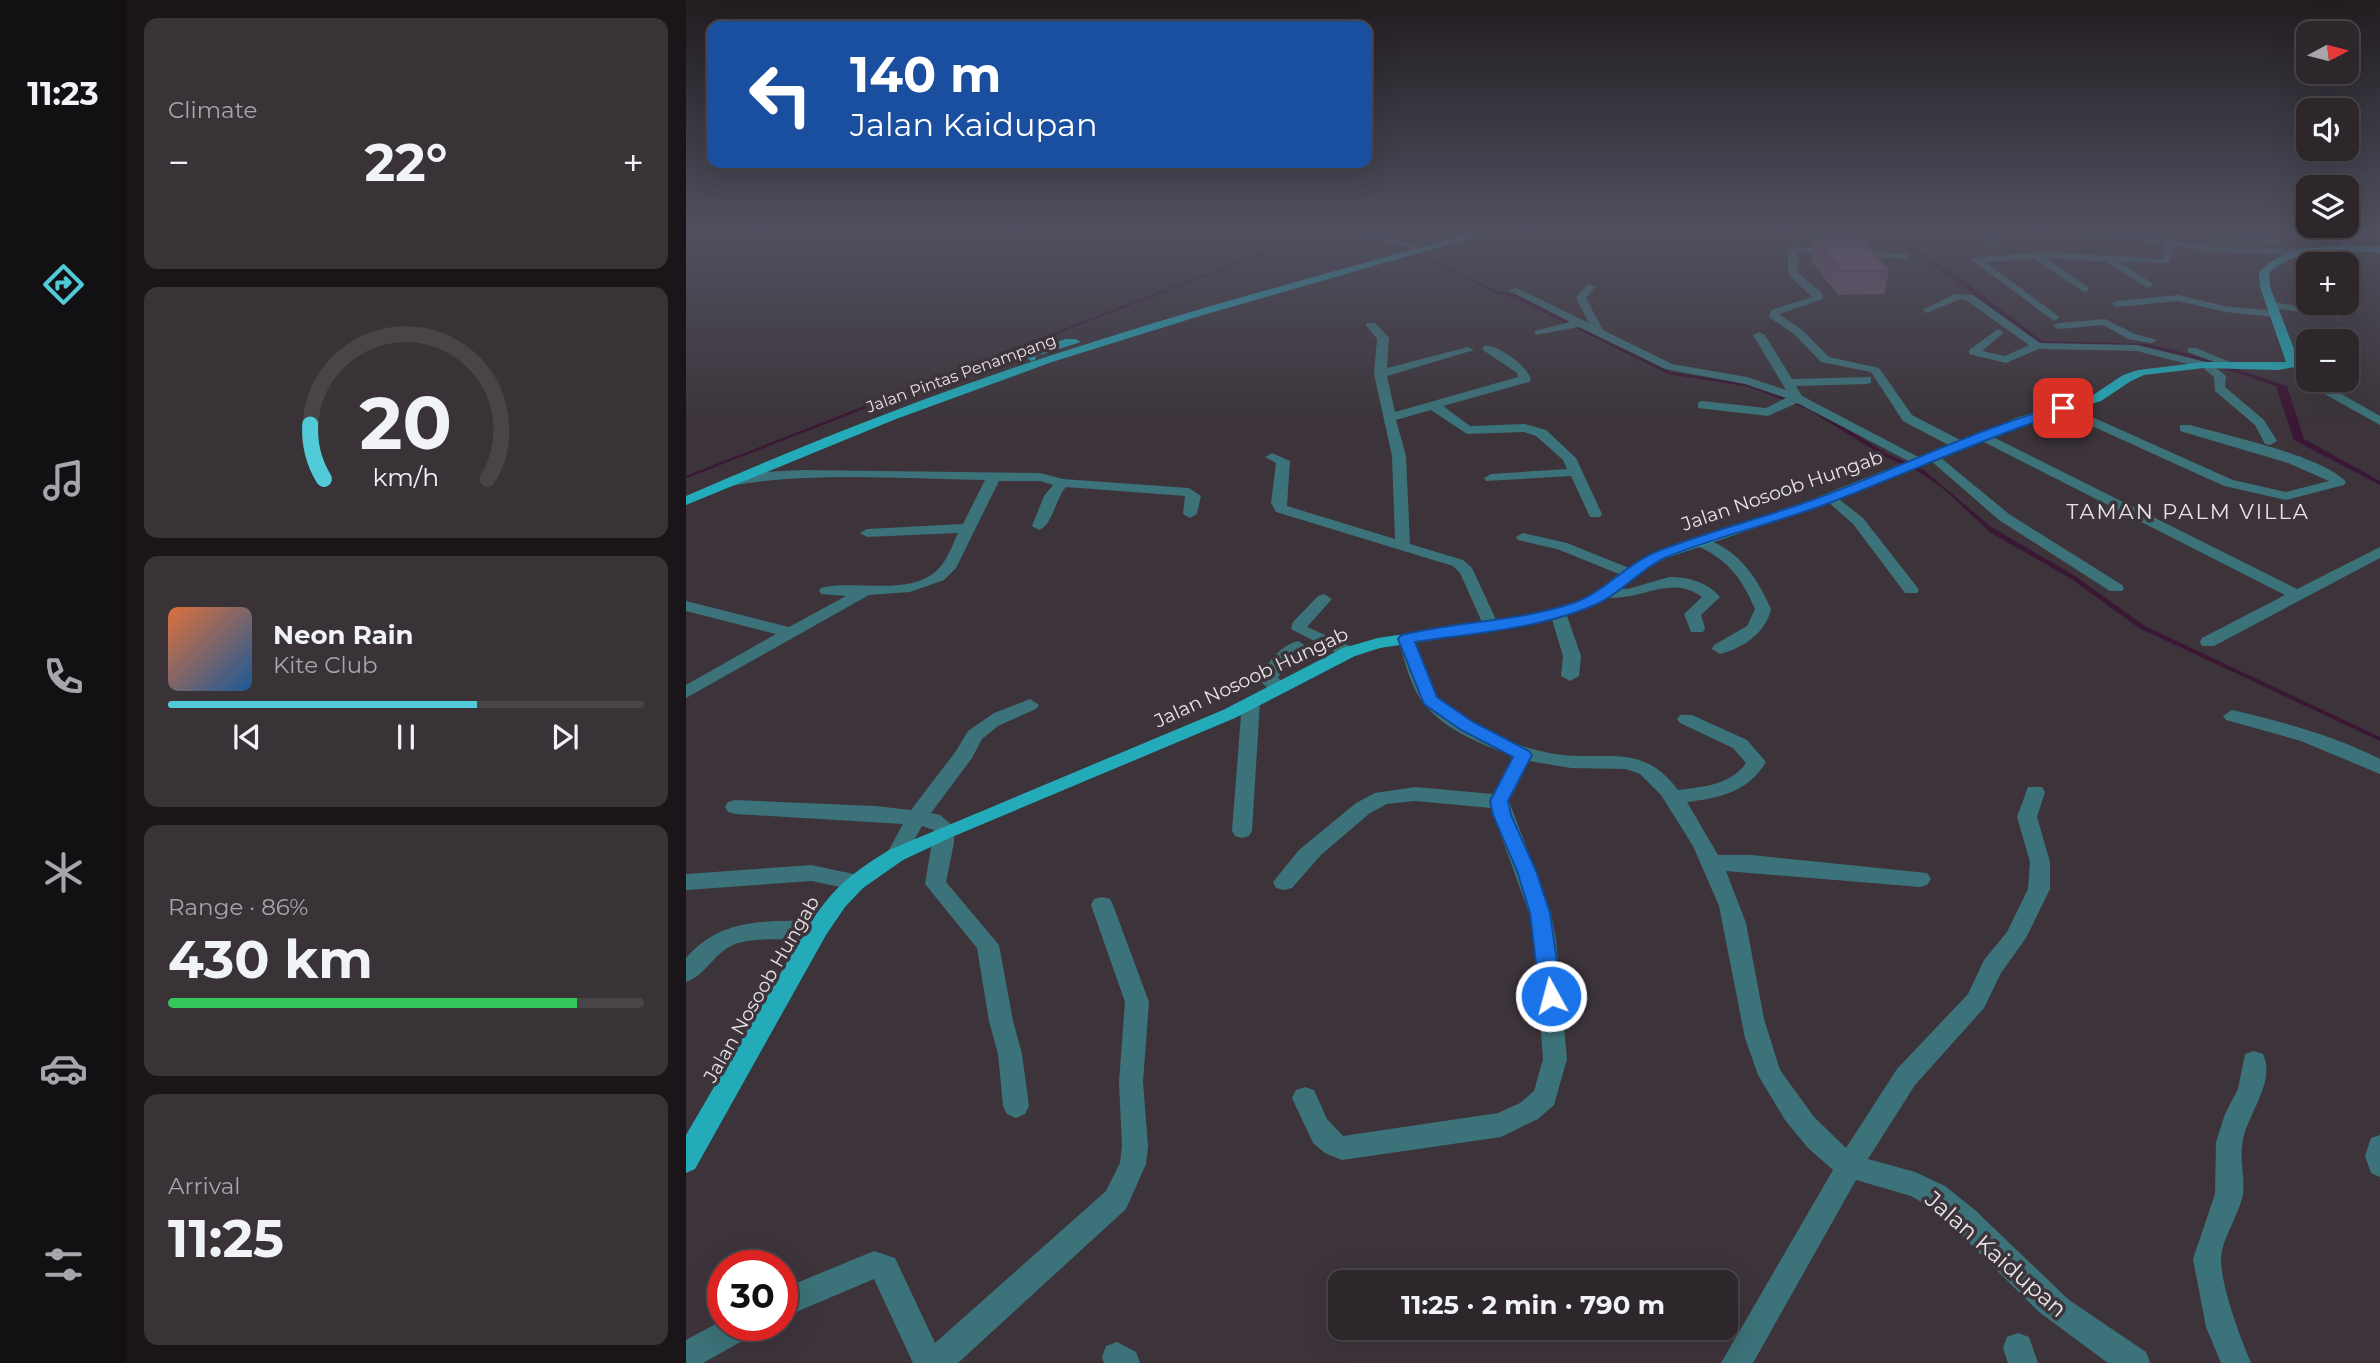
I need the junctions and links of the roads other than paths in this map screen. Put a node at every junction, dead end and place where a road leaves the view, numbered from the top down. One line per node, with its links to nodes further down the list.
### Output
1 (1258, 293): 22 (main road, Jalan Pintas Penampang)
2 (1270, 293): 21 (main road, Jalan Pintas Penampang)
3 (1518, 293): 12 (street)
4 (1585, 293): 15 (street)
5 (1815, 293): 41 (street)
6 (2018, 293): 24 (street)
7 (2268, 293): 10 (main road)
8 (2117, 304): 10 (street)
9 (1927, 310): 18 (street)
10 (2273, 310): 11 (street); 25 (main road)
11 (2296, 312)
12 (1580, 323): 14 (street); 15 (street)
13 (1371, 326): 27 (street)
14 (1539, 332)
15 (1598, 332): 31 (street)
16 (1998, 332): 18 (street)
17 (1759, 335): 29 (street)
18 (2037, 346): 23 (street)
19 (1488, 348): 33 (street)
20 (1468, 350): 27 (street)
21 (1070, 353): 22 (main road); 38 (main road, Jalan Pintas Penampang)
22 (1031, 358): 42 (main road, Jalan Pintas Penampang)
23 (2206, 365): 24 (main road, Jalan Nosoob Hungab); 34 (main road, Jalan Nosoob Hungab); 40 (street)
24 (2228, 365): 25 (main road, Jalan Nosoob Hungab)
25 (2291, 365): 26 (street)
26 (2296, 369)
27 (1380, 374): 35 (street)
28 (1867, 380): 29 (street)
29 (1788, 383): 31 (street)
30 (2329, 392): 36 (street)
31 (1793, 400): 32 (street); 45 (street)
32 (1702, 405)
33 (1434, 406): 35 (street); 46 (street)
34 (2063, 408): 37 (street); 39 (main road, Jalan Nosoob Hungab)
35 (1389, 418): 62 (street)
36 (2380, 421)
37 (2185, 428)
38 (850, 433): 42 (main road); 43 (main road, Jalan Pintas Penampang)
39 (1983, 436): 41 (main road, Jalan Nosoob Hungab); 70 (street)
40 (2270, 441)
41 (1961, 446): 45 (main road, Jalan Nosoob Hungab)
42 (773, 453): 52 (main road, Jalan Pintas Penampang)
43 (793, 456): 47 (street); 50 (main road, Jalan Pintas Penampang)
44 (1272, 457): 62 (street)
45 (1920, 463): 53 (main road, Jalan Nosoob Hungab); 65 (street)
46 (1576, 472): 49 (street); 56 (street)
47 (803, 474): 48 (street); 50 (street)
48 (994, 476): 51 (street); 58 (street)
49 (1491, 478)
50 (730, 482): 54 (main road, Jalan Pintas Penampang)
51 (1062, 482): 55 (street); 57 (street)
52 (686, 490)
53 (1831, 497): 61 (main road, Jalan Nosoob Hungab); 67 (street)
54 (686, 502)
55 (1190, 514)
56 (1595, 514)
57 (1039, 526)
58 (966, 528): 59 (street); 66 (street)
59 (867, 533)
60 (1523, 537): 64 (street)
61 (1698, 541): 64 (main road, Jalan Nosoob Hungab); 82 (street)
62 (1403, 545): 76 (street)
63 (2380, 552): 70 (street)
64 (1629, 573): 69 (main road, Jalan Nosoob Hungab)
65 (2116, 588)
66 (867, 590): 68 (street); 78 (street)
67 (1911, 590)
68 (828, 591)
69 (1604, 593): 74 (main road, Jalan Nosoob Hungab); 77 (street)
70 (2297, 595): 80 (street)
71 (1324, 599): 83 (street)
72 (686, 606): 73 (street)
73 (706, 610): 75 (street); 78 (street)
74 (1558, 613): 76 (main road, Jalan Nosoob Hungab); 84 (street)
75 (686, 620)
76 (1491, 626): 79 (main road, Jalan Nosoob Hungab)
77 (1697, 628)
78 (791, 633): 86 (street)
79 (1406, 639): 83 (main road, Jalan Nosoob Hungab); 91 (street, Jalan Kaidupan)
80 (2208, 642)
81 (1298, 646): 85 (street)
82 (1720, 649)
83 (1349, 652): 85 (main road, Jalan Nosoob Hungab)
84 (1570, 676)
85 (1282, 687): 87 (main road, Jalan Nosoob Hungab)
86 (686, 692)
87 (1251, 702): 98 (street); 99 (main road, Jalan Nosoob Hungab)
88 (1030, 705): 97 (street)
89 (2232, 716): 92 (street)
90 (1686, 719): 94 (street)
91 (1523, 755): 94 (street, Jalan Kaidupan); 95 (street)
92 (2380, 767)
93 (2035, 792): 115 (street)
94 (1673, 797): 101 (street, Jalan Kaidupan)
95 (1499, 801): 105 (street); 110 (street)
96 (735, 807): 97 (street)
97 (916, 818): 99 (street); 100 (street)
98 (1242, 831)
99 (945, 832): 100 (main road, Jalan Nosoob Hungab); 111 (street)
100 (896, 855): 104 (main road, Jalan Nosoob Hungab)
101 (1710, 863): 102 (street); 115 (street, Jalan Kaidupan)
102 (1920, 879)
103 (686, 882): 104 (street)
104 (855, 882): 107 (main road, Jalan Nosoob Hungab)
105 (1284, 882)
106 (1102, 905): 116 (street)
107 (818, 929): 108 (street); 113 (main road, Jalan Nosoob Hungab)
108 (686, 973)
109 (2255, 1062): 121 (street)
110 (1305, 1098)
111 (1016, 1106)
112 (2380, 1147): 114 (street)
113 (686, 1160)
114 (2380, 1164)
115 (1849, 1165): 119 (street); 120 (street, Jalan Kaidupan)
116 (798, 1297)
117 (714, 1341): 118 (street)
118 (686, 1356)
119 (1736, 1363)
120 (2135, 1363)
121 (2236, 1363)

